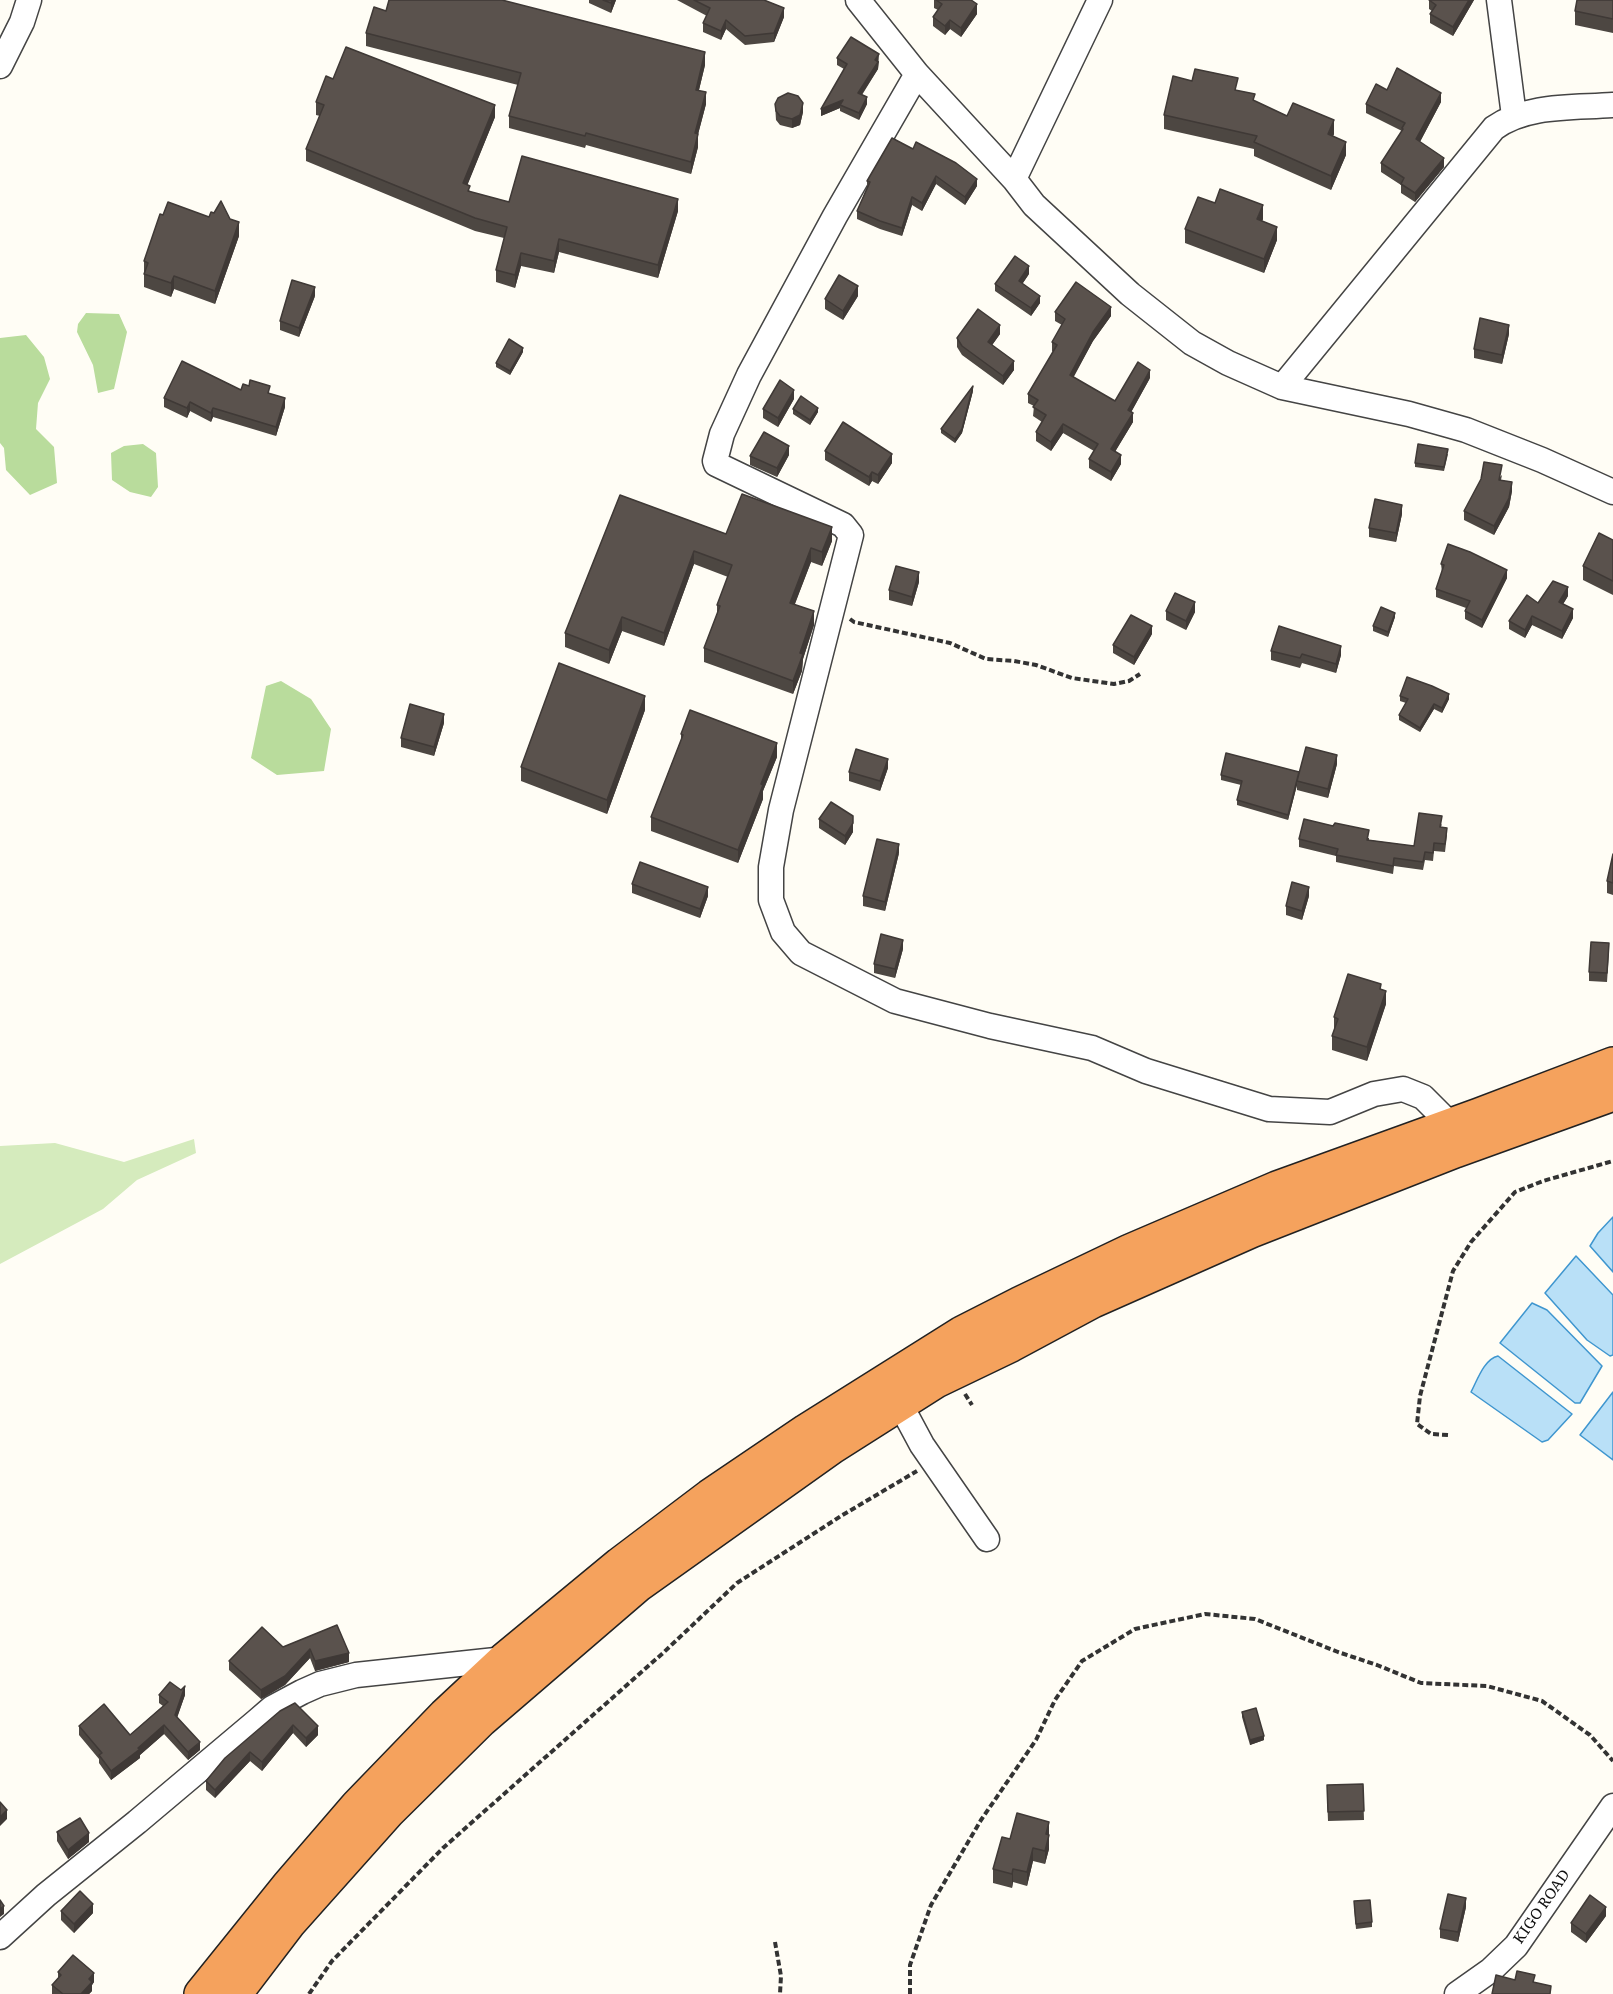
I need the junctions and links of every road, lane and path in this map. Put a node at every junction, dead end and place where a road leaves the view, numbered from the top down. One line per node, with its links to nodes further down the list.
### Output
1 (29, 0): 5 (street)
2 (858, 0): 6 (street)
3 (1100, 0): 9 (street)
4 (1499, 0): 8 (street)
5 (0, 66)
6 (917, 74): 9 (street); 12 (street)
7 (1613, 105): 8 (street)
8 (1514, 116): 10 (street)
9 (1014, 179): 10 (street)
10 (1282, 387): 11 (street)
11 (1613, 492)
12 (837, 589): 13 (path); 16 (street)
13 (1140, 674)
14 (1613, 1064): 16 (highway)
15 (1613, 1094): 18 (highway)
16 (1451, 1125): 22 (highway)
17 (1613, 1161): 19 (path)
18 (900, 1404): 20 (street); 28 (highway)
19 (1448, 1435)
20 (933, 1461): 21 (street); 29 (path)
21 (987, 1539)
22 (505, 1659): 25 (street); 27 (highway)
23 (1613, 1761): 31 (path)
24 (1613, 1806): 32 (street, KIGO ROAD)
25 (0, 1937)
26 (775, 1942): 30 (path)
27 (201, 1994)
28 (235, 1994)
29 (309, 1994)
30 (780, 1994)
31 (910, 1994)
32 (1457, 1994)

